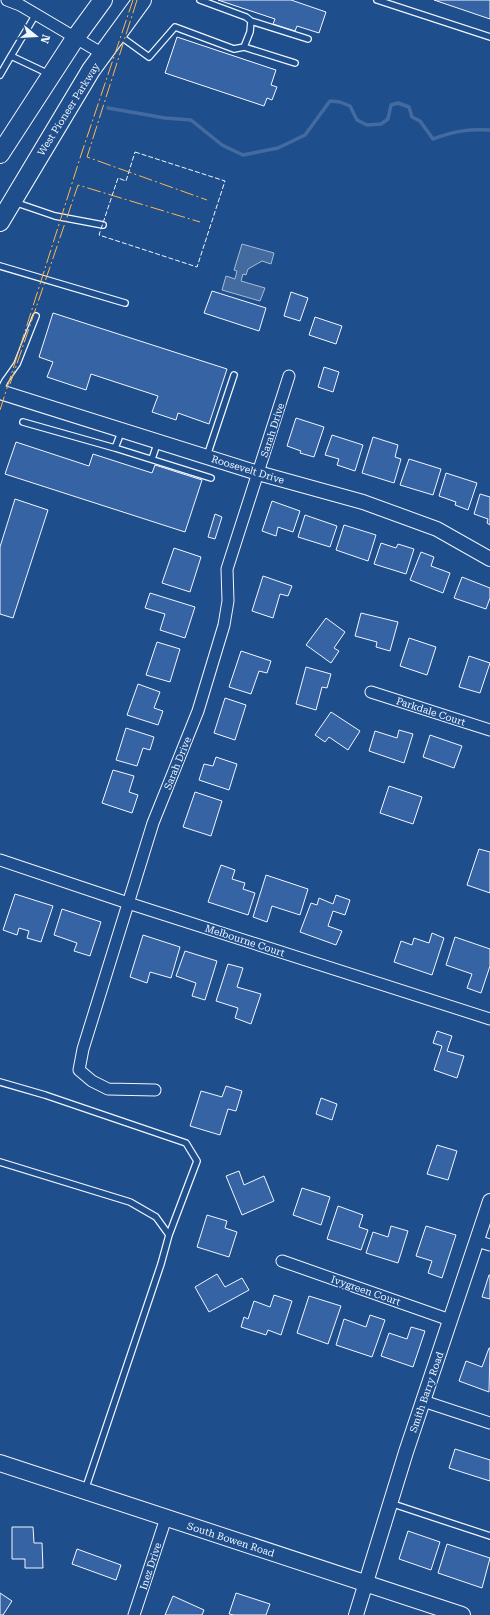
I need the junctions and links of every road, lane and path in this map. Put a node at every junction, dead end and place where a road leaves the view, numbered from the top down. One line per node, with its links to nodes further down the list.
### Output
1 (7, 0): 6 (street)
2 (103, 0): 9 (main road)
3 (142, 0): 8 (main road, West Pioneer Parkway)
4 (200, 0): 7 (lane)
5 (377, 0): 10 (lane)
6 (36, 14): 9 (street); 14 (lane)
7 (251, 21): 11 (lane); 12 (lane)
8 (118, 34): 12 (lane); 13 (main road, West Pioneer Parkway)
9 (76, 37): 13 (street); 17 (main road)
10 (490, 37)
11 (308, 39)
12 (244, 46): 15 (lane)
13 (103, 54): 19 (main road, West Pioneer Parkway)
14 (11, 56): 16 (lane); 17 (lane)
15 (295, 63)
16 (0, 75)
17 (51, 75): 18 (main road)
18 (0, 154)
19 (12, 201): 20 (main road, West Pioneer Parkway); 21 (lane)
20 (0, 222)
21 (103, 224)
22 (0, 266): 23 (lane)
23 (125, 303)
24 (36, 316): 27 (lane)
25 (234, 375): 32 (lane)
26 (289, 376): 34 (street, Sarah Drive)
27 (0, 392): 29 (street, Roosevelt Drive)
28 (23, 422): 31 (lane)
29 (122, 430): 30 (street, Roosevelt Drive); 31 (lane)
30 (158, 441): 32 (street, Roosevelt Drive); 33 (lane)
31 (115, 448): 33 (lane)
32 (207, 456): 34 (street, Roosevelt Drive)
33 (152, 459): 35 (lane)
34 (258, 473): 36 (street, Roosevelt Drive); 40 (street, Sarah Drive)
35 (211, 478)
36 (490, 558)
37 (371, 692): 38 (street, Parkdale Court)
38 (490, 730)
39 (0, 860): 40 (street, Melbourne Court)
40 (128, 903): 41 (street, Melbourne Court); 43 (street, Sarah Drive)
41 (490, 1019)
42 (0, 1082): 46 (lane)
43 (155, 1090)
44 (0, 1162): 46 (lane)
45 (490, 1201): 47 (street, Smith Barry Road)
46 (169, 1235): 53 (lane)
47 (483, 1243): 49 (street, Smith Barry Road)
48 (282, 1261): 49 (street, Ivygreen Court)
49 (450, 1320): 50 (street, Smith Barry Road)
50 (423, 1401): 51 (street); 54 (street, Smith Barry Road)
51 (490, 1423)
52 (0, 1463): 53 (main road, South Bowen Road)
53 (84, 1491): 55 (main road, South Bowen Road)
54 (390, 1503): 56 (lane); 57 (street, Smith Barry Road)
55 (166, 1518): 57 (main road, South Bowen Road); 58 (street, Inez Drive)
56 (490, 1536)
57 (366, 1584): 59 (street, Smith Barry Road); 60 (main road, South Bowen Road)
58 (134, 1615)
59 (356, 1615)
60 (462, 1615)

